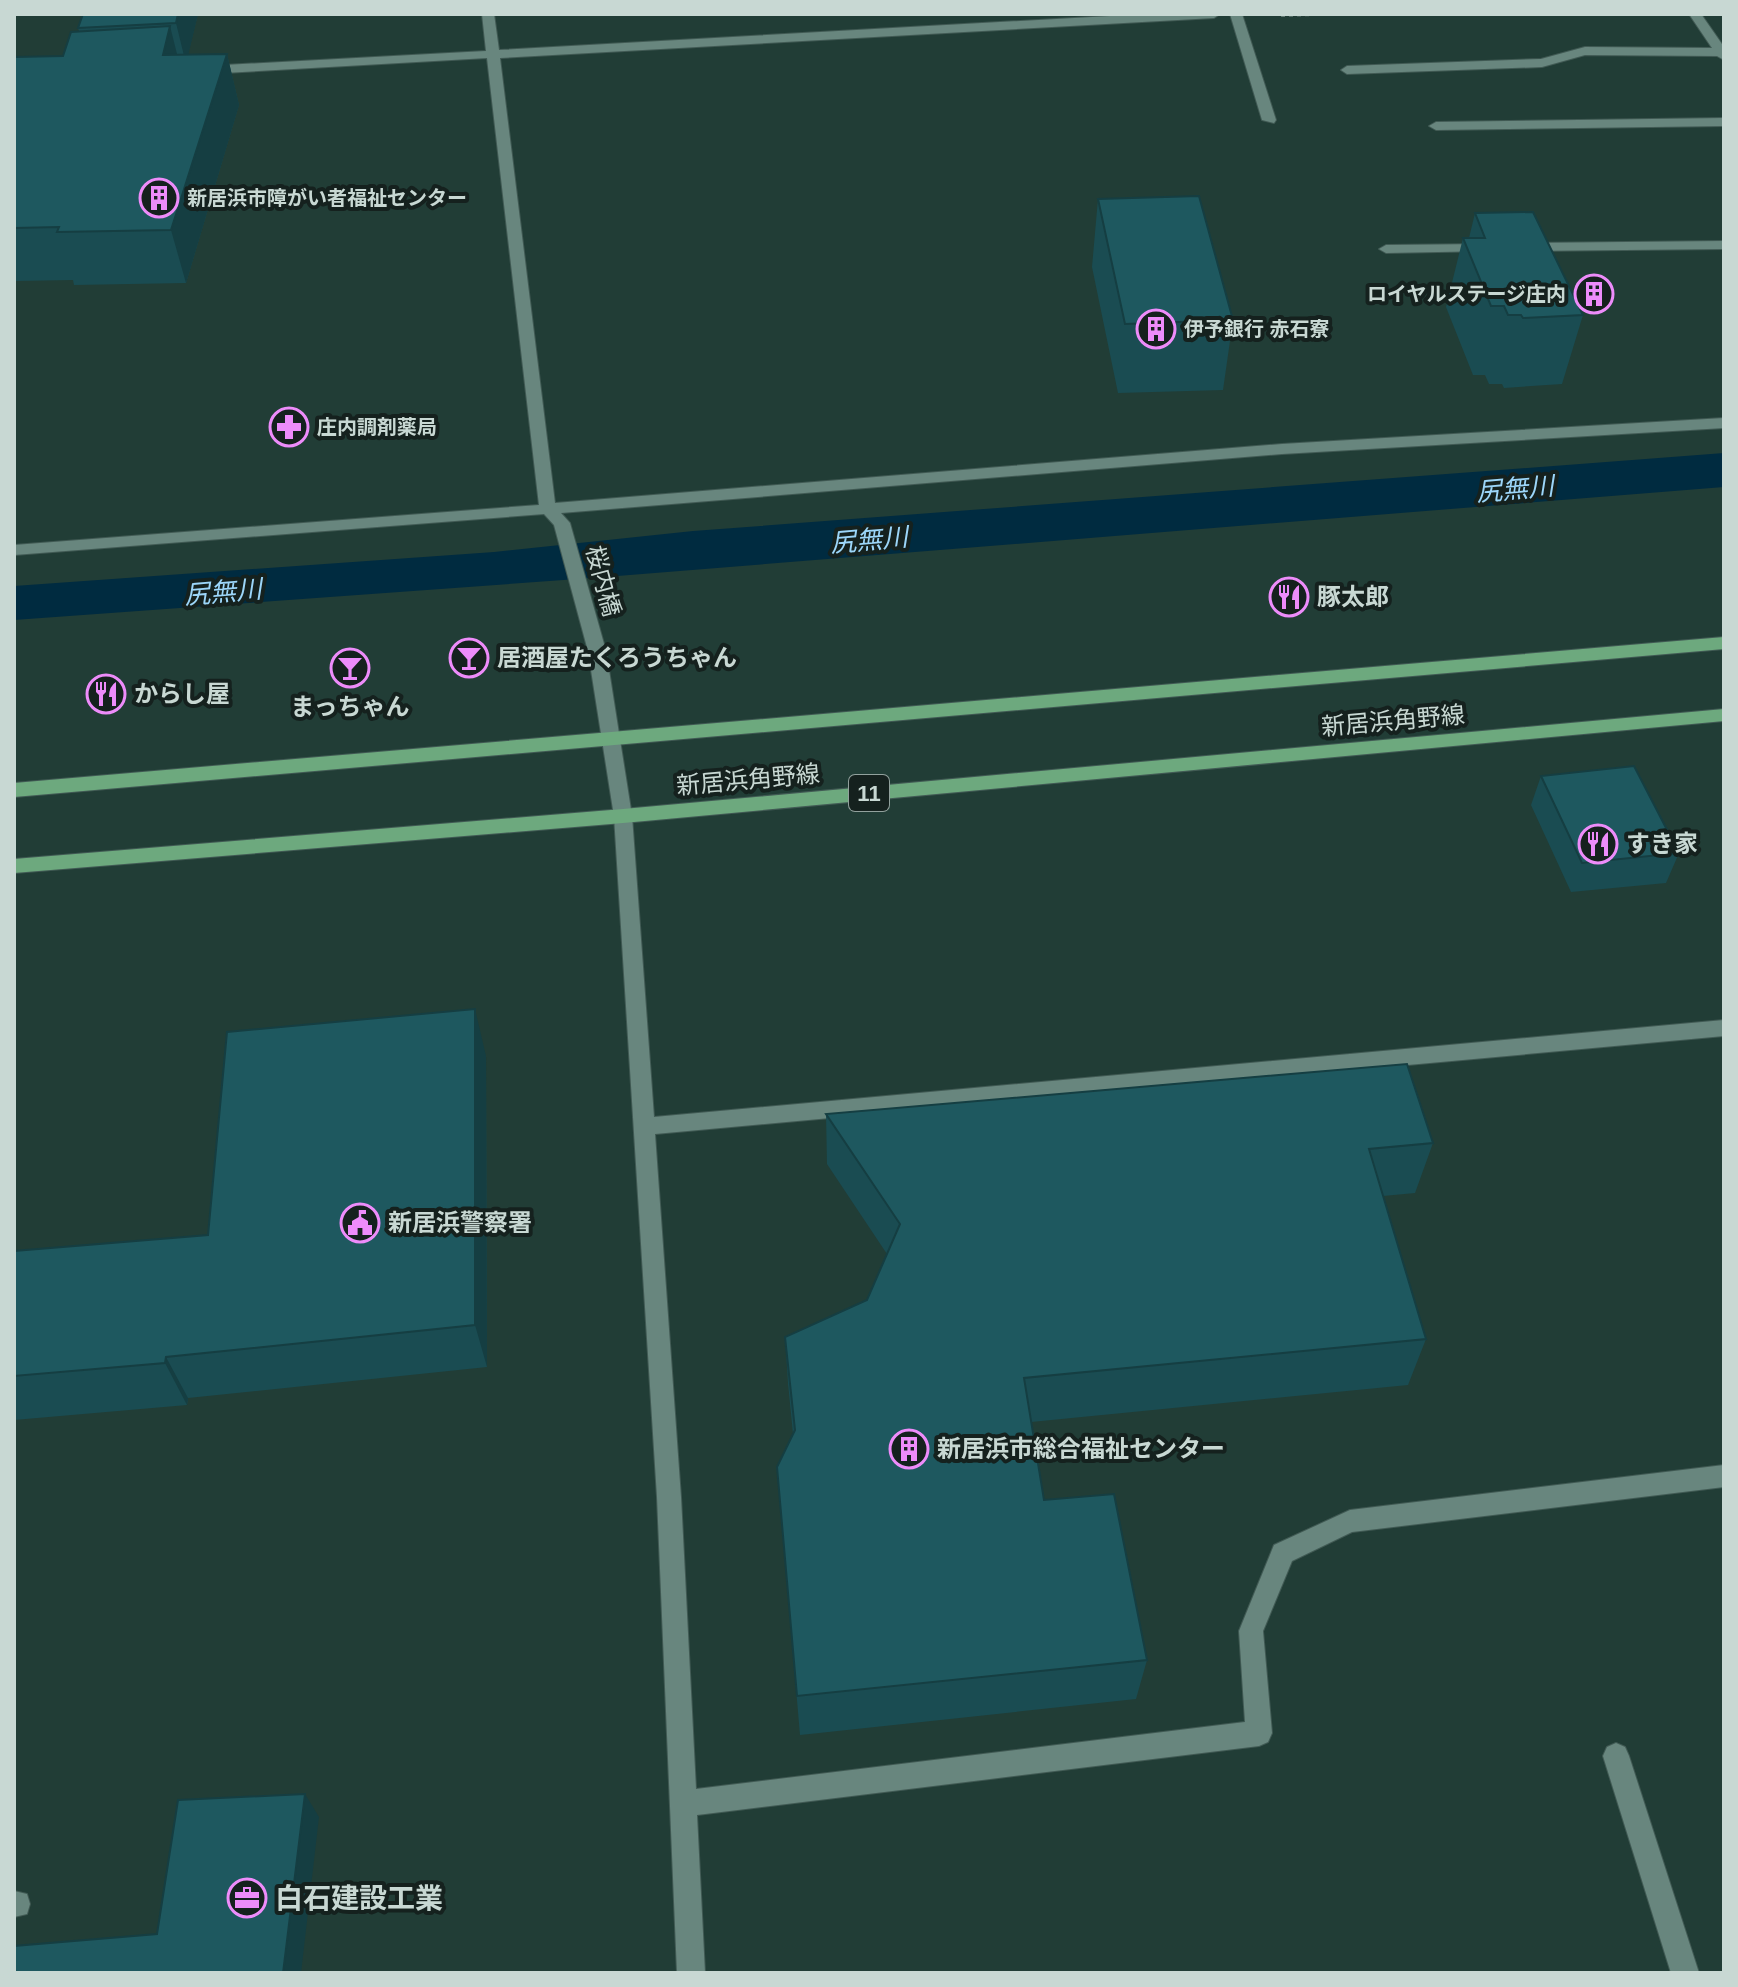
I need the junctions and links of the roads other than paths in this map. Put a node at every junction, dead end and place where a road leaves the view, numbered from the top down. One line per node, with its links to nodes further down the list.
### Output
1 (488, 14): 5 (street)
2 (1214, 14): 5 (street)
3 (1236, 14): 9 (street)
4 (1695, 14): 6 (street)
5 (494, 54): 8 (street); 15 (street)
6 (1722, 54): 7 (street)
7 (1347, 70)
8 (187, 71)
9 (1269, 120)
10 (1724, 122): 11 (street)
11 (1436, 126)
12 (1724, 245): 13 (street)
13 (1386, 249)
14 (1724, 423): 15 (street)
15 (548, 509): 16 (street); 19 (street, 桜内橋)
16 (14, 550)
17 (1724, 643): 19 (main road, 新居浜角野線)
18 (1724, 715): 21 (main road, 新居浜角野線 / 11)
19 (612, 739): 20 (main road, 新居浜角野線); 21 (street, 桜内橋)
20 (14, 790)
21 (623, 816): 22 (main road, 新居浜角野線 / 11); 24 (street, 桜内橋)
22 (14, 866)
23 (1724, 1028): 24 (street)
24 (644, 1126): 27 (street, 桜内橋)
25 (1724, 1476): 27 (street)
26 (1616, 1756): 29 (street)
27 (684, 1803): 28 (street, 桜内橋)
28 (691, 1973)
29 (1685, 1973)

